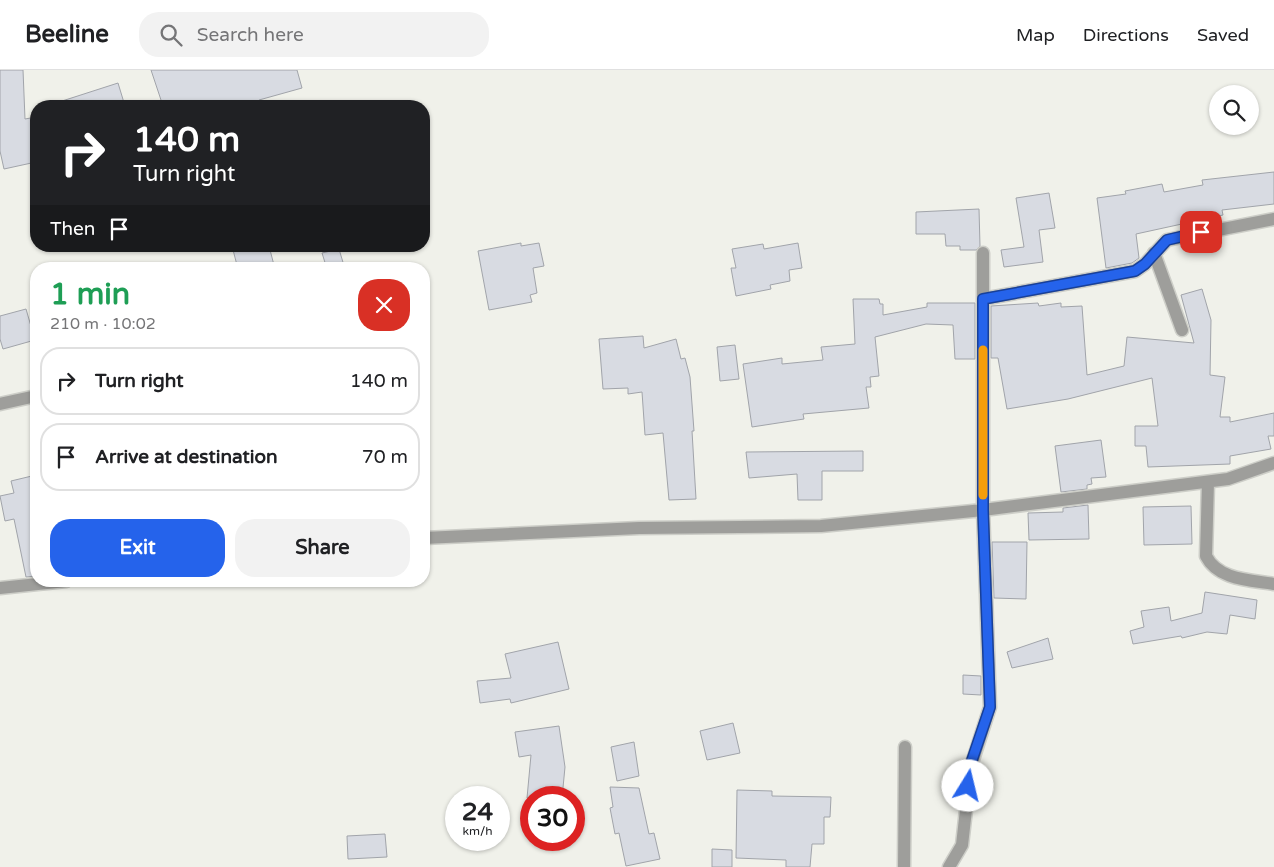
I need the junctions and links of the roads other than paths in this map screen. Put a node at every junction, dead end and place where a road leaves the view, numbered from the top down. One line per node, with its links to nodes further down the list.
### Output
1 (1274, 219): 3 (street)
2 (983, 253): 4 (street)
3 (1154, 253): 4 (street); 5 (street)
4 (983, 299): 10 (street)
5 (1182, 330)
6 (30, 397): 7 (street)
7 (0, 404)
8 (1274, 463): 9 (street)
9 (1208, 482): 10 (street); 12 (street)
10 (983, 510): 11 (street); 17 (street)
11 (430, 538)
12 (1274, 584)
13 (30, 585): 14 (street)
14 (0, 588)
15 (905, 747): 16 (street)
16 (904, 867)
17 (949, 867)

